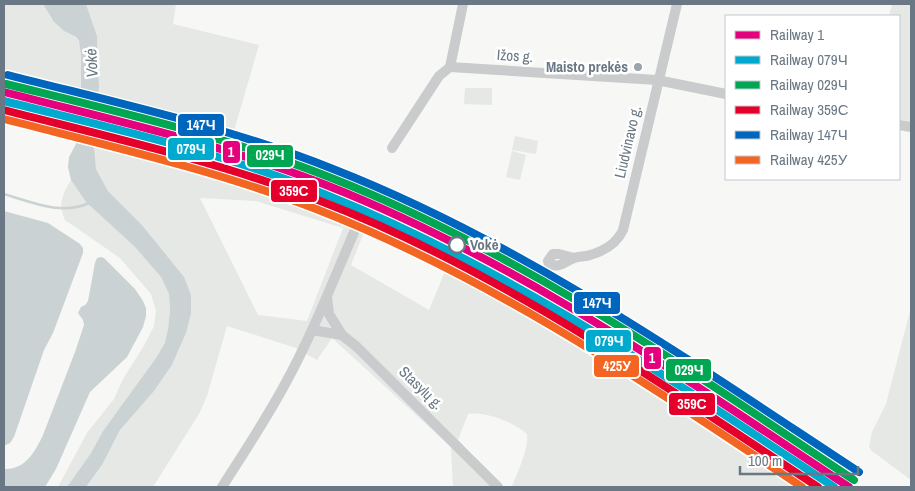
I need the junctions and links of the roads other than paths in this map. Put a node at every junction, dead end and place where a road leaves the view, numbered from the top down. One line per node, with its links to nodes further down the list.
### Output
1 (463, 4): 3 (street)
2 (677, 4): 4 (street, Liudvinavo g.)
3 (450, 67): 4 (street, Ižos g.); 6 (street)
4 (658, 80): 5 (street, Ižos g.); 8 (street, Liudvinavo g.)
5 (725, 94)
6 (392, 148)
7 (361, 216): 9 (street)
8 (574, 258)
9 (326, 297): 10 (street); 11 (street)
10 (312, 330): 11 (street, Stasylų g.); 12 (street)
11 (342, 336): 13 (street, Stasylų g.)
12 (222, 487)
13 (498, 487)

